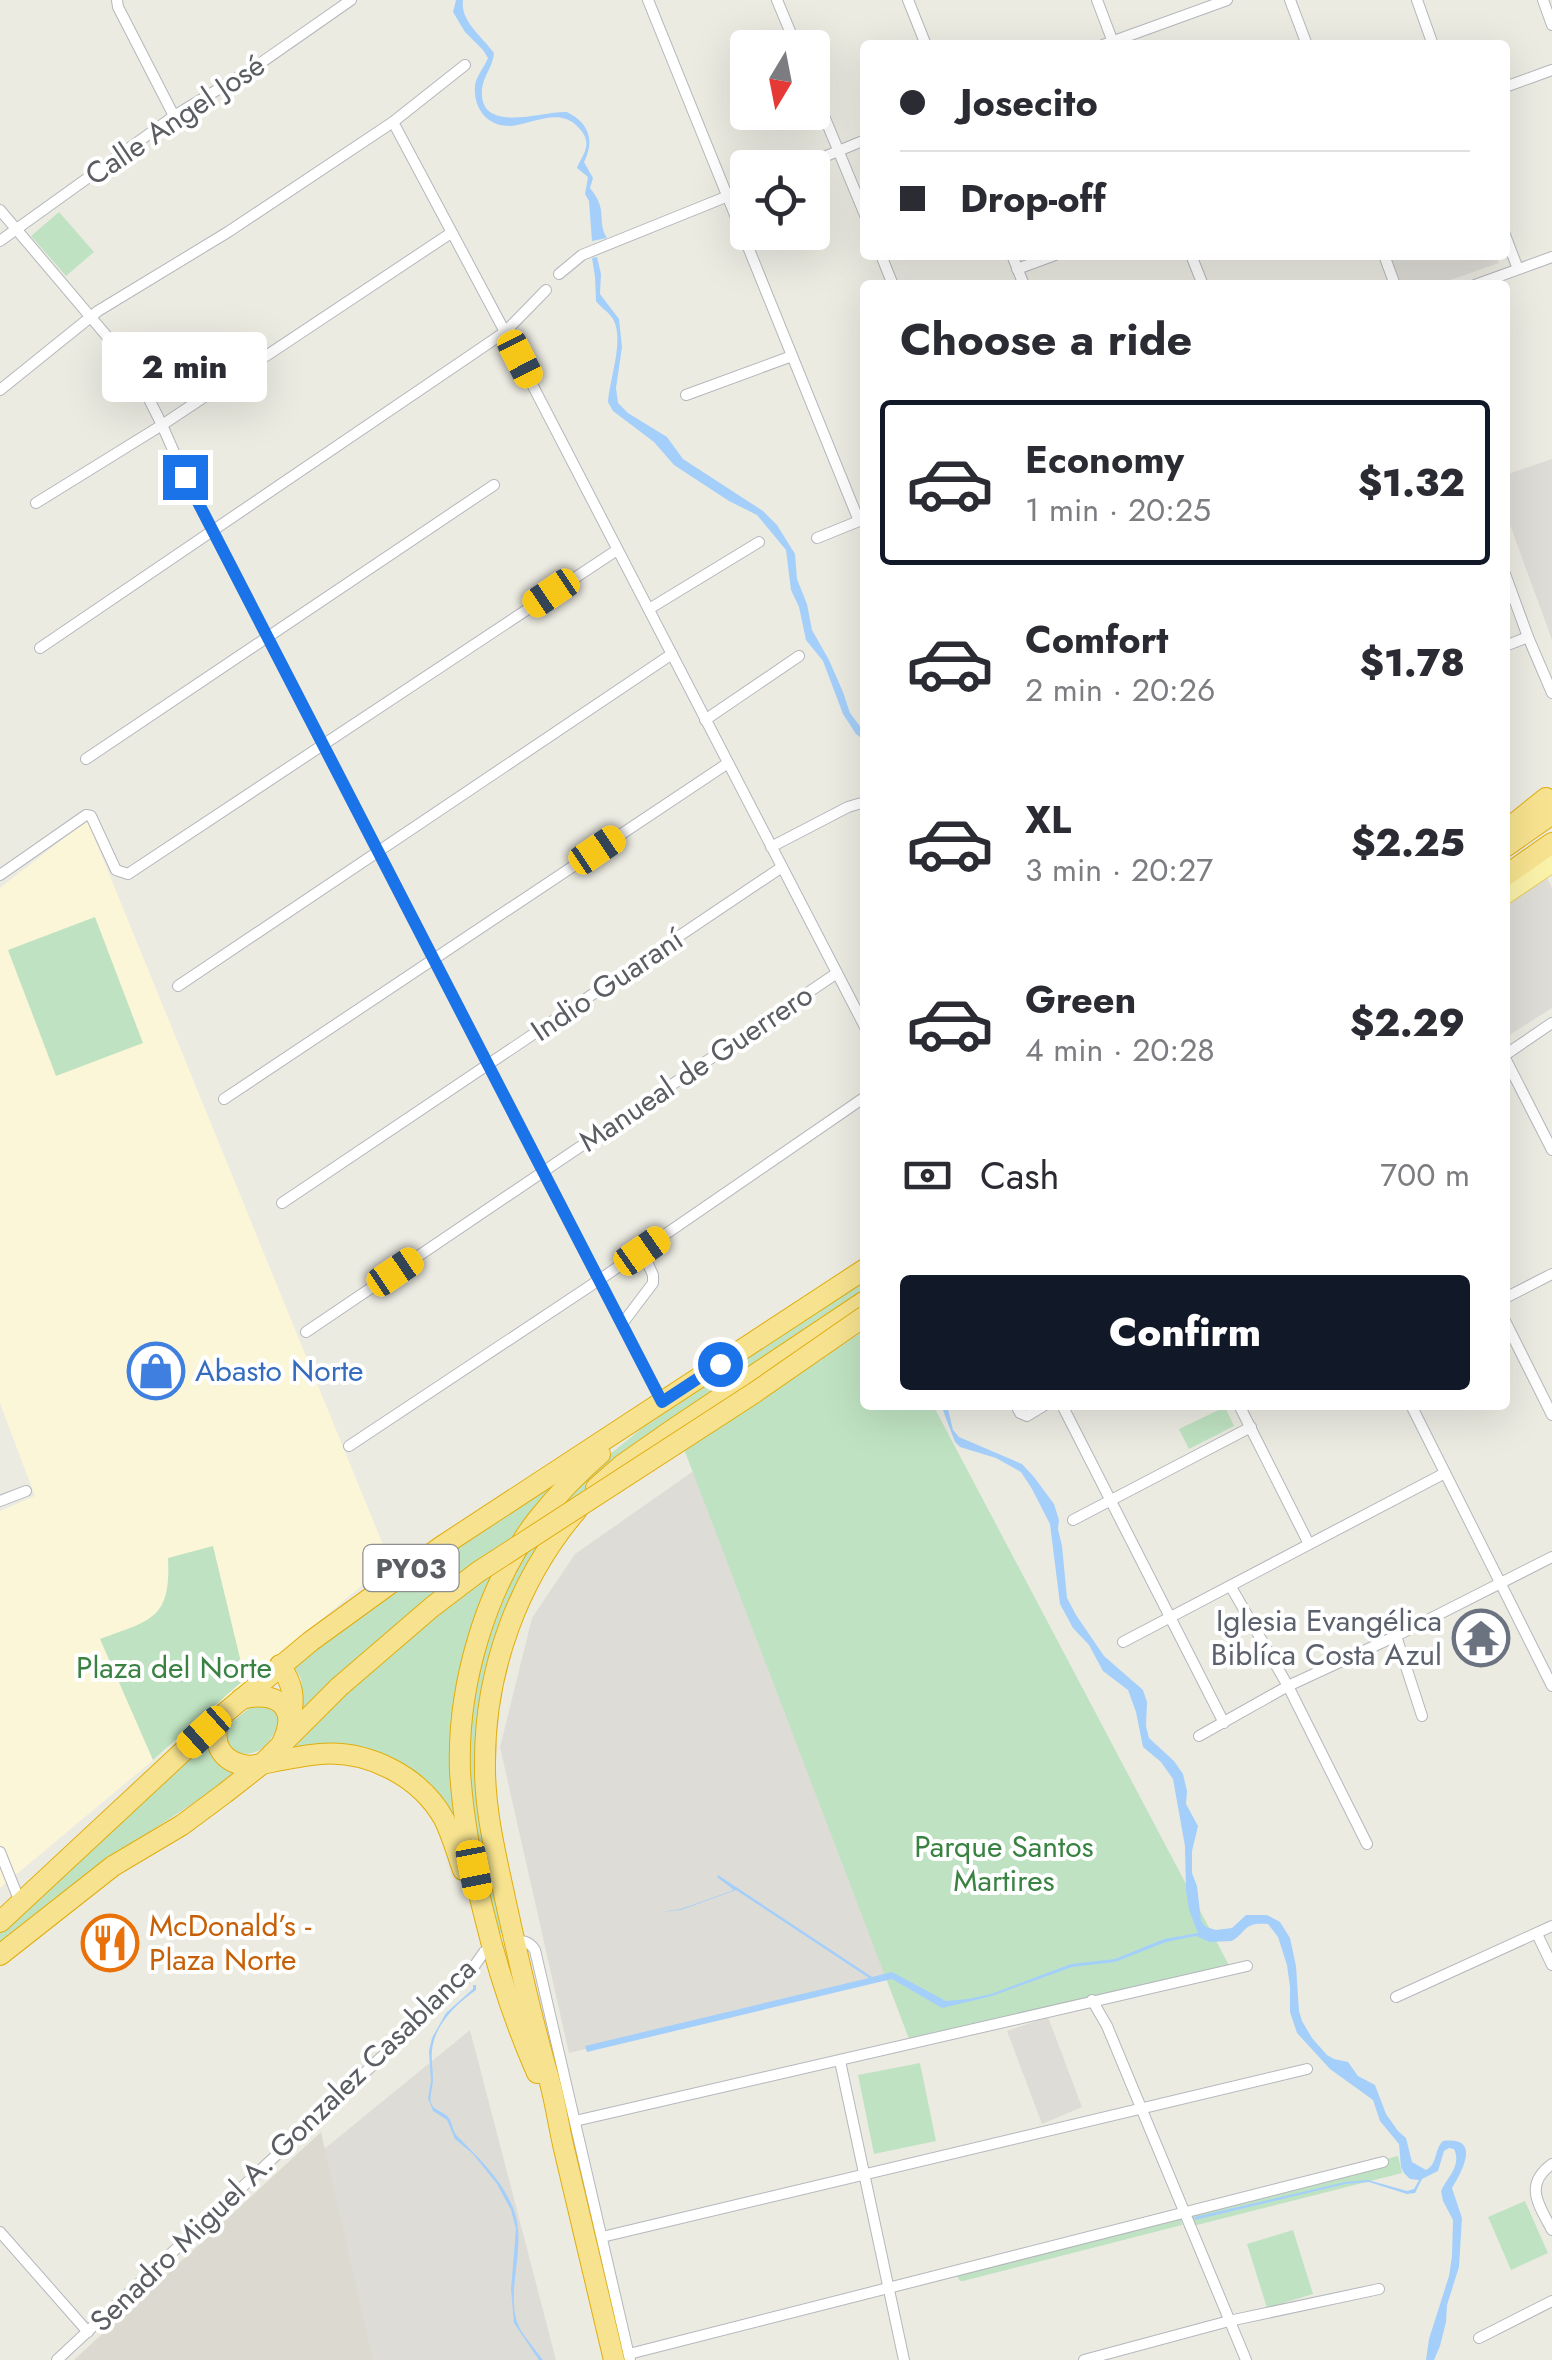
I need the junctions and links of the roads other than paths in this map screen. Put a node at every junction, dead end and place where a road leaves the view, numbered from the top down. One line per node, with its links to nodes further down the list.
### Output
1 (117, 0): 21 (street)
2 (351, 0): 21 (street, Calle Angel José)
3 (648, 0): 28 (street)
4 (777, 0): 12 (street)
5 (908, 0): 13 (street)
6 (1097, 0): 14 (street)
7 (1227, 0): 15 (street)
8 (1290, 0): 16 (street)
9 (1416, 0): 17 (street)
10 (1542, 0): 11 (street)
11 (1552, 25)
12 (789, 30)
13 (924, 40)
14 (1109, 40)
15 (1121, 40)
16 (1305, 40)
17 (1432, 40)
18 (465, 65): 22 (street)
19 (1552, 70): 20 (street)
20 (1510, 86)
21 (174, 116): 31 (street, Calle Angel José)
22 (394, 122): 32 (street); 44 (street)
23 (830, 130): 25 (street)
24 (860, 142): 25 (street)
25 (838, 150): 26 (street); 29 (street)
26 (830, 154)
27 (730, 195): 28 (street)
28 (727, 196): 40 (street); 46 (street)
29 (860, 203)
30 (0, 210): 31 (street)
31 (15, 228): 33 (street, Calle Angel José); 44 (street)
32 (451, 233): 45 (street); 49 (street)
33 (0, 241)
34 (1510, 248): 39 (street)
35 (1552, 257): 39 (street)
36 (1014, 260): 38 (street)
37 (1041, 260): 38 (street)
38 (1017, 269): 41 (street)
39 (1518, 270): 42 (street)
40 (559, 274)
41 (1022, 280)
42 (1489, 280)
43 (546, 290): 45 (street)
44 (91, 318): 47 (street); 49 (street)
45 (506, 332): 54 (street); 57 (street)
46 (792, 356): 48 (street); 52 (street)
47 (0, 390)
48 (686, 395)
49 (162, 425): 51 (street); 54 (street)
50 (494, 485): 61 (street)
51 (36, 503)
52 (860, 515)
53 (860, 521): 55 (street)
54 (214, 532): 61 (street); 63 (street)
55 (816, 538)
56 (759, 542): 59 (street)
57 (616, 550): 59 (street); 68 (street)
58 (1510, 588): 60 (street)
59 (649, 609): 64 (street)
60 (1528, 637): 62 (street); 66 (street)
61 (269, 638): 68 (street); 69 (street)
62 (1510, 644)
63 (40, 648)
64 (672, 654): 67 (street); 77 (street)
65 (799, 656): 67 (street)
66 (1552, 693)
67 (705, 720): 70 (street)
68 (323, 744): 77 (street); 81 (street)
69 (86, 760)
70 (728, 763): 76 (street); 83 (street)
71 (1550, 802): 73 (highway); 74 (highway)
72 (860, 803): 76 (street)
73 (1510, 825)
74 (1510, 842)
75 (1552, 843): 80 (highway)
76 (771, 847): 79 (street)
77 (379, 851): 83 (street); 85 (street)
78 (1552, 862): 82 (main road)
79 (782, 867): 84 (street); 89 (street, Indio Guaraní)
80 (1510, 872)
81 (0, 875)
82 (1510, 891)
83 (434, 958): 89 (street); 91 (street)
84 (837, 973): 86 (street); 94 (street, Manueal de Guerrero)
85 (178, 986)
86 (860, 1017)
87 (1552, 1023): 88 (street)
88 (1510, 1052)
89 (488, 1064): 94 (street); 95 (street, Indio Guaraní)
90 (1510, 1066): 93 (street)
91 (224, 1098)
92 (860, 1100): 96 (street)
93 (1552, 1150)
94 (544, 1171): 99 (street); 105 (street, Manueal de Guerrero)
95 (282, 1204)
96 (642, 1251): 99 (street); 103 (street)
97 (860, 1272): 106 (highway, PY03)
98 (1552, 1274): 100 (street)
99 (599, 1280): 103 (street); 112 (street)
100 (1510, 1295)
101 (860, 1304): 142 (highway, PY03)
102 (860, 1320): 132 (highway, PY03, bridge)
103 (622, 1324): 106 (street)
104 (1510, 1331): 110 (street)
105 (306, 1332)
106 (658, 1404): 125 (highway, PY03); 137 (highway, PY03)
107 (1065, 1410): 116 (street)
108 (1242, 1410): 111 (street)
109 (1414, 1410): 113 (street)
110 (1552, 1415)
111 (1251, 1428): 116 (street); 118 (street)
112 (349, 1446)
113 (1446, 1473): 118 (street); 120 (street)
114 (26, 1491): 115 (street)
115 (0, 1501)
116 (1112, 1501): 117 (street); 122 (street)
117 (1073, 1520)
118 (1310, 1544): 121 (street)
119 (1552, 1557): 120 (street)
120 (1500, 1583): 123 (street); 127 (street)
121 (1231, 1587): 122 (street); 126 (street)
122 (1170, 1617): 124 (street); 131 (street)
123 (1396, 1636): 126 (street); 129 (street)
124 (1123, 1642)
125 (280, 1665): 128 (highway, PY03); 132 (highway)
126 (1288, 1686): 131 (street); 135 (street)
127 (1552, 1686)
128 (241, 1699): 130 (highway, PY03); 132 (highway)
129 (1422, 1716)
130 (220, 1718): 134 (highway); 138 (highway, PY03)
131 (1224, 1723): 133 (street)
132 (285, 1735): 134 (highway, PY03)
133 (1198, 1736)
134 (262, 1764): 137 (highway); 144 (highway, PY03)
135 (1367, 1844)
136 (0, 1852): 138 (street)
137 (478, 1890): 143 (highway, PY03)
138 (20, 1903): 139 (highway, PY03)
139 (0, 1922)
140 (1552, 1926): 141 (street)
141 (1537, 1934): 145 (street); 147 (street)
142 (514, 1941): 143 (street, Senadro Miguel A. Gonzalez Casablanca); 152 (highway, PY03)
143 (492, 1945): 152 (highway, PY03); 164 (street, Senadro Miguel A. Gonzalez Casablanca)
144 (0, 1955)
145 (1552, 1964)
146 (1247, 1966): 148 (street)
147 (1396, 1997)
148 (1092, 2000): 149 (street); 151 (street)
149 (840, 2061): 152 (street); 155 (street)
150 (1307, 2069): 151 (street)
151 (1141, 2107): 155 (street); 156 (street)
152 (565, 2116): 159 (street); 166 (highway, PY03)
153 (1383, 2162): 156 (street)
154 (1552, 2164): 157 (street)
155 (864, 2175): 159 (street); 160 (street)
156 (1186, 2212): 160 (street); 163 (street)
157 (1552, 2230)
158 (0, 2232): 164 (street)
159 (602, 2238): 166 (street)
160 (888, 2288): 166 (street); 168 (street)
161 (1379, 2289): 163 (street)
162 (1552, 2301): 165 (street)
163 (1229, 2322): 169 (street); 170 (street)
164 (88, 2332): 167 (street, Senadro Miguel A. Gonzalez Casablanca)
165 (1479, 2338)
166 (624, 2358)
167 (58, 2360)
168 (904, 2360)
169 (1084, 2360)
170 (1246, 2360)

